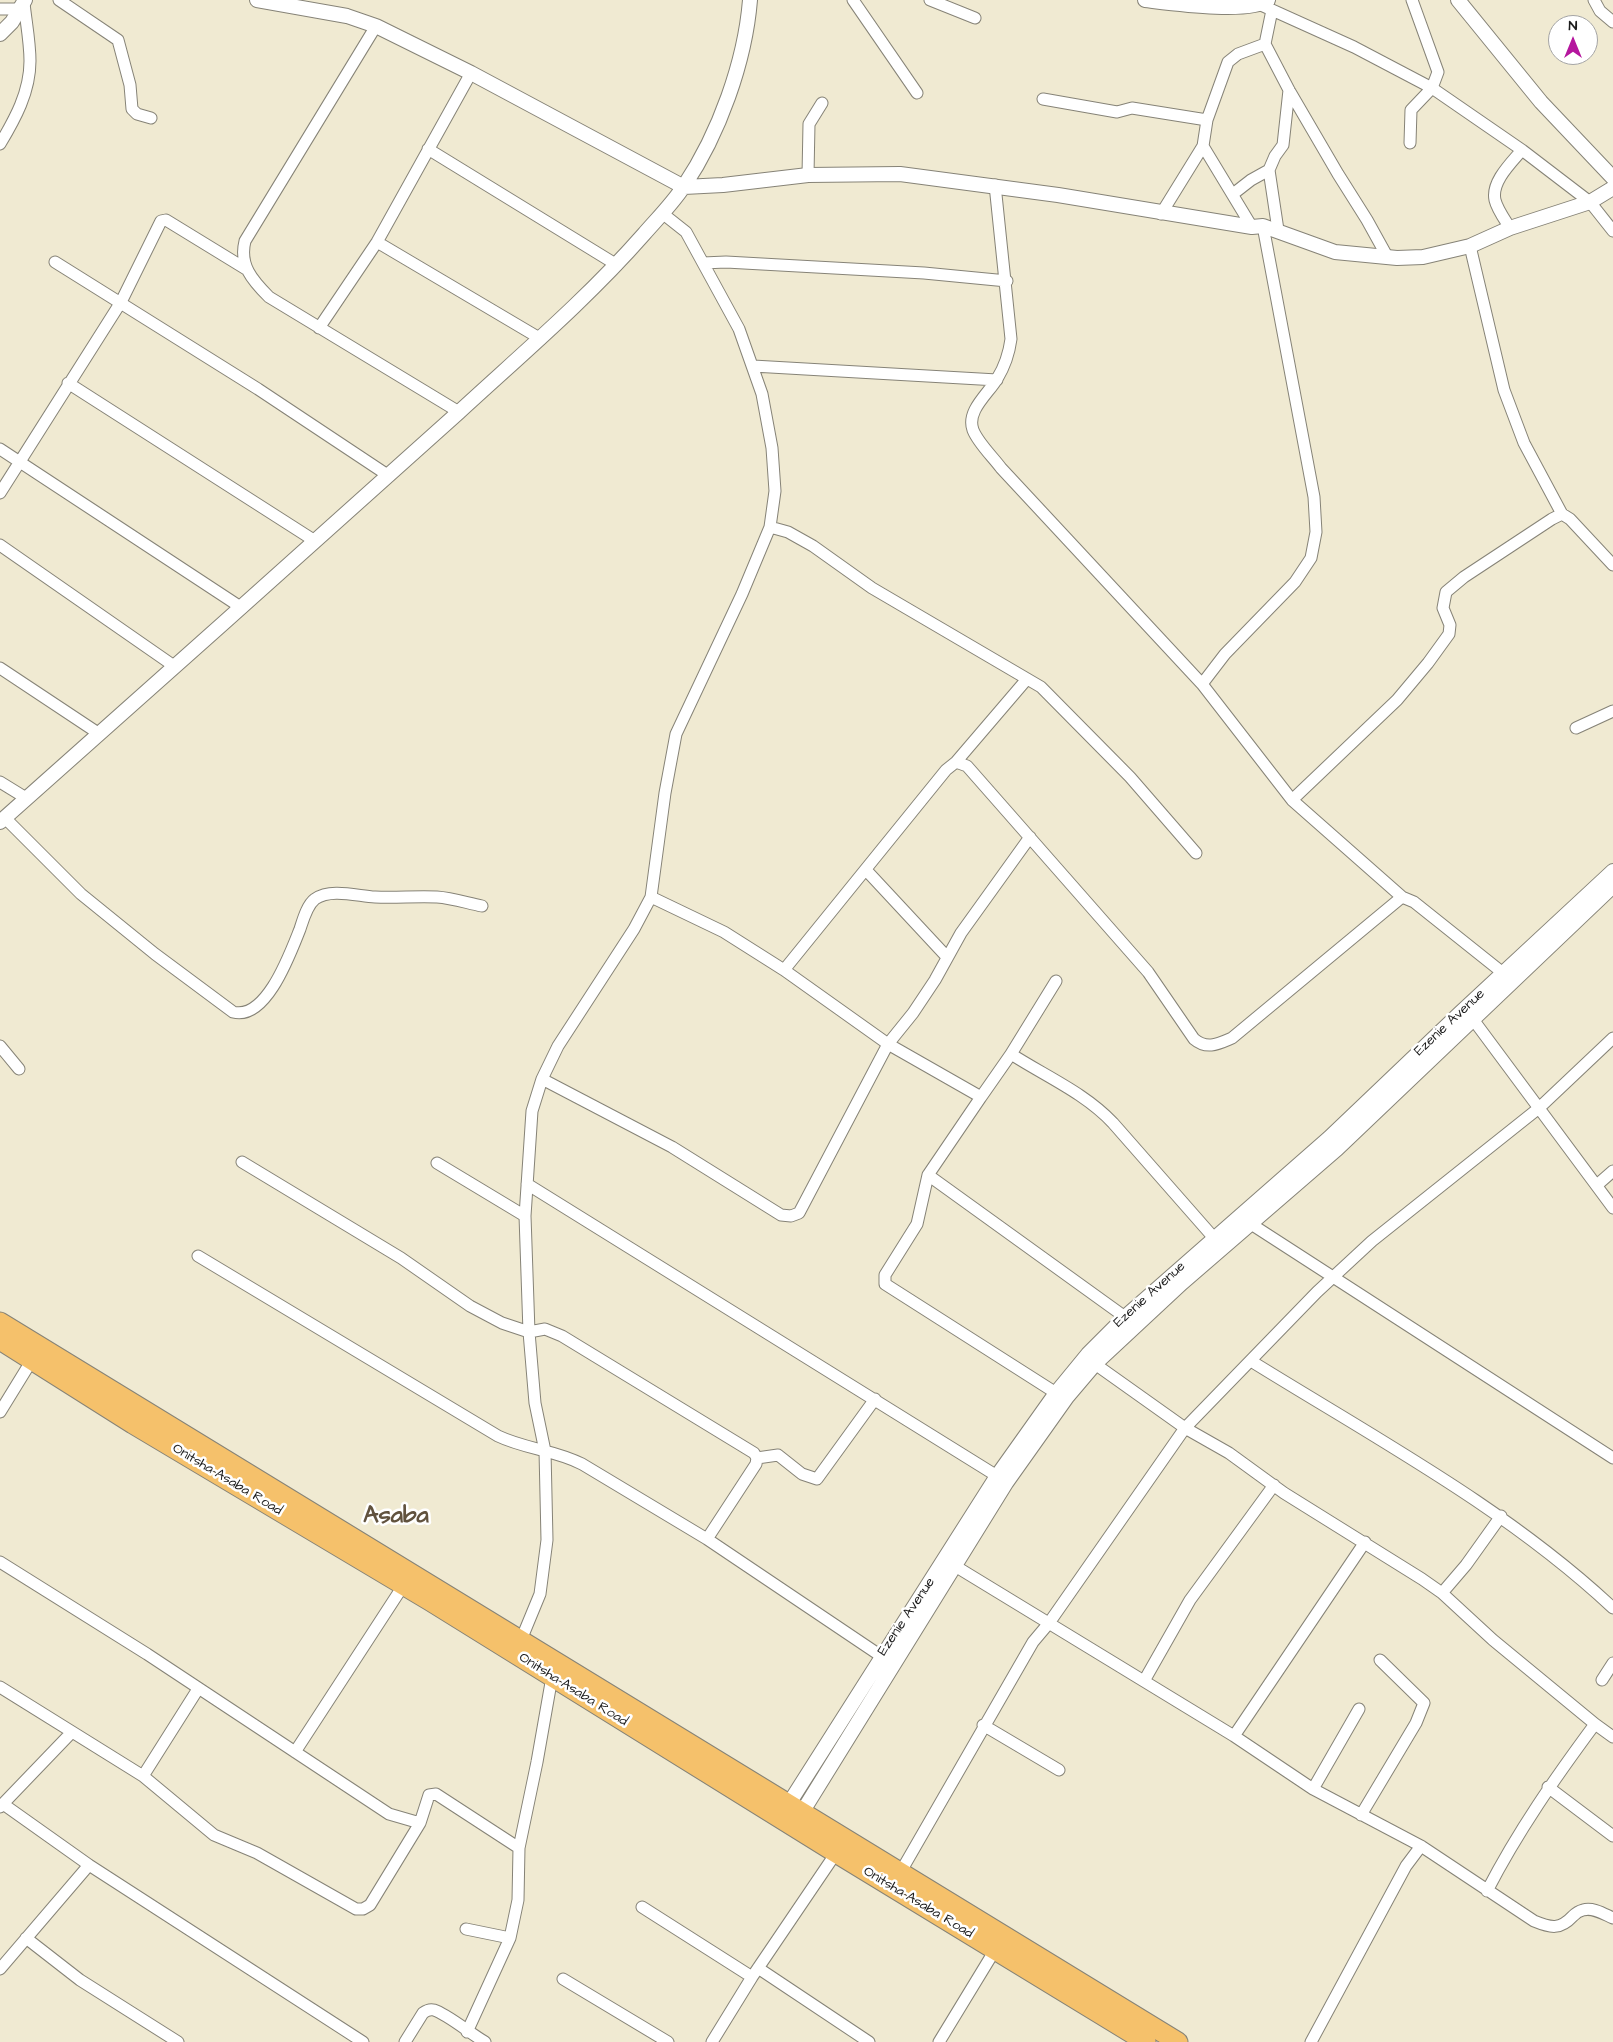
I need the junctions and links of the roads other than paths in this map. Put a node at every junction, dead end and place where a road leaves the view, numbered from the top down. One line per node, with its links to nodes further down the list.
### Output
1 (60, 0): 24 (street)
2 (257, 0): 15 (street)
3 (750, 0): 35 (street)
4 (853, 0): 21 (street)
5 (930, 0): 13 (street)
6 (1145, 0): 11 (street)
7 (1412, 0): 19 (street)
8 (1458, 0): 33 (street)
9 (1594, 0): 14 (street)
10 (22, 4): 12 (street); 16 (street); 27 (street)
11 (1267, 5): 17 (street); 19 (street)
12 (0, 9)
13 (975, 18)
14 (1613, 22)
15 (376, 26): 18 (street); 51 (street)
16 (0, 34)
17 (1266, 44): 20 (street); 25 (street)
18 (472, 73): 29 (street); 35 (street)
19 (1432, 88): 26 (street); 30 (street)
20 (1289, 90): 31 (street); 47 (street)
21 (917, 93)
22 (1043, 99): 25 (street)
23 (822, 103): 32 (street)
24 (151, 118)
25 (1207, 120): 28 (street)
26 (1410, 143)
27 (0, 144)
28 (1203, 146): 37 (street); 40 (street)
29 (428, 149): 45 (street); 50 (street)
30 (1522, 150): 38 (street); 42 (street)
31 (1269, 170): 37 (street); 43 (street)
32 (808, 175): 34 (street); 35 (street)
33 (1613, 178)
34 (995, 185): 40 (street); 52 (street)
35 (684, 187): 39 (street)
36 (1613, 188): 38 (street)
37 (1233, 194): 41 (street)
38 (1590, 202): 42 (street); 44 (street)
39 (662, 213): 49 (street); 50 (street)
40 (1161, 214): 41 (street)
41 (1258, 227): 43 (street); 73 (street)
42 (1510, 228): 46 (street)
43 (1278, 230): 47 (street)
44 (1613, 232)
45 (377, 242): 54 (street); 55 (street)
46 (1470, 246): 47 (street); 64 (street)
47 (1388, 258)
48 (55, 262): 53 (street)
49 (703, 263): 52 (street); 56 (street)
50 (617, 265): 55 (street)
51 (246, 269): 53 (street); 54 (street)
52 (1007, 281): 57 (street)
53 (121, 302): 58 (street); 62 (street)
54 (320, 328): 59 (street)
55 (541, 338): 59 (street)
56 (753, 366): 57 (street); 65 (street)
57 (997, 380): 73 (street)
58 (68, 383): 61 (street); 66 (street)
59 (459, 412): 62 (street)
60 (0, 449): 61 (street)
61 (19, 462): 63 (street); 69 (street)
62 (389, 476): 66 (street)
63 (0, 493)
64 (1562, 514): 68 (street); 80 (street)
65 (770, 527): 72 (street); 87 (street)
66 (315, 542): 69 (street)
67 (0, 545): 70 (street)
68 (1613, 565)
69 (242, 608): 70 (street)
70 (174, 666): 76 (street)
71 (0, 668): 76 (street)
72 (1026, 679): 77 (street); 83 (street)
73 (1202, 684): 80 (street)
74 (1613, 711): 75 (street)
75 (1576, 728)
76 (98, 734): 79 (street)
77 (956, 762): 82 (street); 84 (street)
78 (0, 782): 79 (street)
79 (26, 798): 81 (street)
80 (1292, 800): 88 (street)
81 (2, 820): 89 (street)
82 (1030, 837): 88 (street); 90 (street)
83 (1196, 853)
84 (866, 870): 90 (street); 91 (street)
85 (1613, 872): 92 (street, Ezenie Avenue)
86 (1611, 891): 94 (street, Ezenie Avenue)
87 (651, 897): 91 (street); 100 (street)
88 (1402, 897): 92 (street)
89 (482, 906)
90 (947, 958): 96 (street)
91 (784, 970): 96 (street)
92 (1503, 973): 109 (street, Ezenie Avenue)
93 (1056, 981): 98 (street)
94 (1472, 1018): 102 (street); 109 (street, Ezenie Avenue)
95 (1613, 1038): 102 (street)
96 (888, 1044): 100 (street); 101 (street)
97 (0, 1046): 99 (street)
98 (1011, 1054): 101 (street); 113 (street)
99 (19, 1069)
100 (542, 1079): 107 (street)
101 (981, 1097): 106 (street)
102 (1540, 1108): 108 (street); 115 (street)
103 (242, 1162): 118 (street)
104 (438, 1163): 111 (street)
105 (1613, 1171): 108 (street)
106 (928, 1176): 116 (street); 123 (street)
107 (527, 1184): 111 (street); 124 (street)
108 (1597, 1185): 110 (street)
109 (1280, 1189): 112 (street, Ezenie Avenue); 113 (street, Ezenie Avenue)
110 (1613, 1208)
111 (525, 1216): 118 (street)
112 (1251, 1224): 115 (street); 122 (street, Ezenie Avenue)
113 (1214, 1238): 116 (street, Ezenie Avenue)
114 (198, 1256): 127 (street)
115 (1334, 1278): 121 (street); 129 (street)
116 (1125, 1317): 123 (street, Ezenie Avenue)
117 (0, 1322): 130 (highway)
118 (529, 1332): 127 (street); 128 (street)
119 (0, 1340): 120 (highway, Onitsha-Asaba Road)
120 (32, 1360): 125 (street); 130 (highway, Onitsha-Asaba Road)
121 (1251, 1361): 126 (street); 133 (street)
122 (1095, 1364): 126 (street); 137 (street, Ezenie Avenue)
123 (1056, 1393): 131 (street, Ezenie Avenue)
124 (876, 1399): 128 (street); 131 (street)
125 (0, 1412)
126 (1185, 1428): 132 (street); 141 (street)
127 (545, 1451): 134 (street); 142 (street)
128 (757, 1458): 134 (street)
129 (1613, 1458)
130 (225, 1469): 138 (highway, Onitsha-Asaba Road); 142 (highway)
131 (997, 1476): 143 (street, Ezenie Avenue)
132 (1274, 1485): 135 (street); 148 (street)
133 (1501, 1516): 139 (street); 140 (street)
134 (707, 1539): 143 (street)
135 (1365, 1542): 139 (street); 155 (street)
136 (0, 1562): 150 (street)
137 (955, 1566): 141 (street); 163 (street, Ezenie Avenue)
138 (403, 1586): 146 (highway, Onitsha-Asaba Road); 157 (street)
139 (1442, 1593): 152 (street)
140 (1613, 1608)
141 (1049, 1623): 148 (street); 153 (street)
142 (521, 1640): 163 (highway)
143 (881, 1656): 163 (street, Ezenie Avenue)
144 (1380, 1660): 164 (street)
145 (1613, 1663): 147 (street)
146 (552, 1677): 168 (street); 169 (highway, Onitsha-Asaba Road)
147 (1602, 1680)
148 (1144, 1681): 155 (street)
149 (0, 1687): 154 (street)
150 (198, 1689): 157 (street); 159 (street)
151 (1359, 1708): 161 (street)
152 (1594, 1724): 156 (street); 160 (street)
153 (983, 1726): 158 (street); 171 (street)
154 (72, 1732): 159 (street); 162 (street)
155 (1234, 1736): 161 (street)
156 (1613, 1737)
157 (294, 1752): 165 (street)
158 (1058, 1770)
159 (143, 1776): 165 (street)
160 (1548, 1787): 166 (street); 172 (street)
161 (1313, 1789): 164 (street)
162 (2, 1806): 170 (street)
163 (794, 1809): 171 (highway)
164 (1361, 1815): 167 (street)
165 (420, 1824): 168 (street)
166 (1613, 1836)
167 (1421, 1846): 172 (street); 193 (street)
168 (519, 1848): 177 (street)
169 (836, 1853): 178 (highway, Onitsha-Asaba Road); 180 (street)
170 (89, 1864): 176 (street); 184 (street)
171 (900, 1873): 192 (highway)
172 (1488, 1891): 174 (street)
173 (642, 1907): 180 (street)
174 (1613, 1918)
175 (466, 1929): 177 (street)
176 (26, 1938): 179 (street); 183 (street)
177 (510, 1938): 182 (street)
178 (995, 1950): 190 (street); 191 (highway, Onitsha-Asaba Road)
179 (0, 1969)
180 (755, 1973): 188 (street); 189 (street)
181 (564, 1979): 187 (street)
182 (467, 2032): 185 (street); 186 (street)
183 (178, 2042)
184 (363, 2042)
185 (405, 2042)
186 (485, 2042)
187 (668, 2042)
188 (712, 2042)
189 (869, 2042)
190 (939, 2042)
191 (1146, 2042)
192 (1178, 2042)
193 (1311, 2042)

